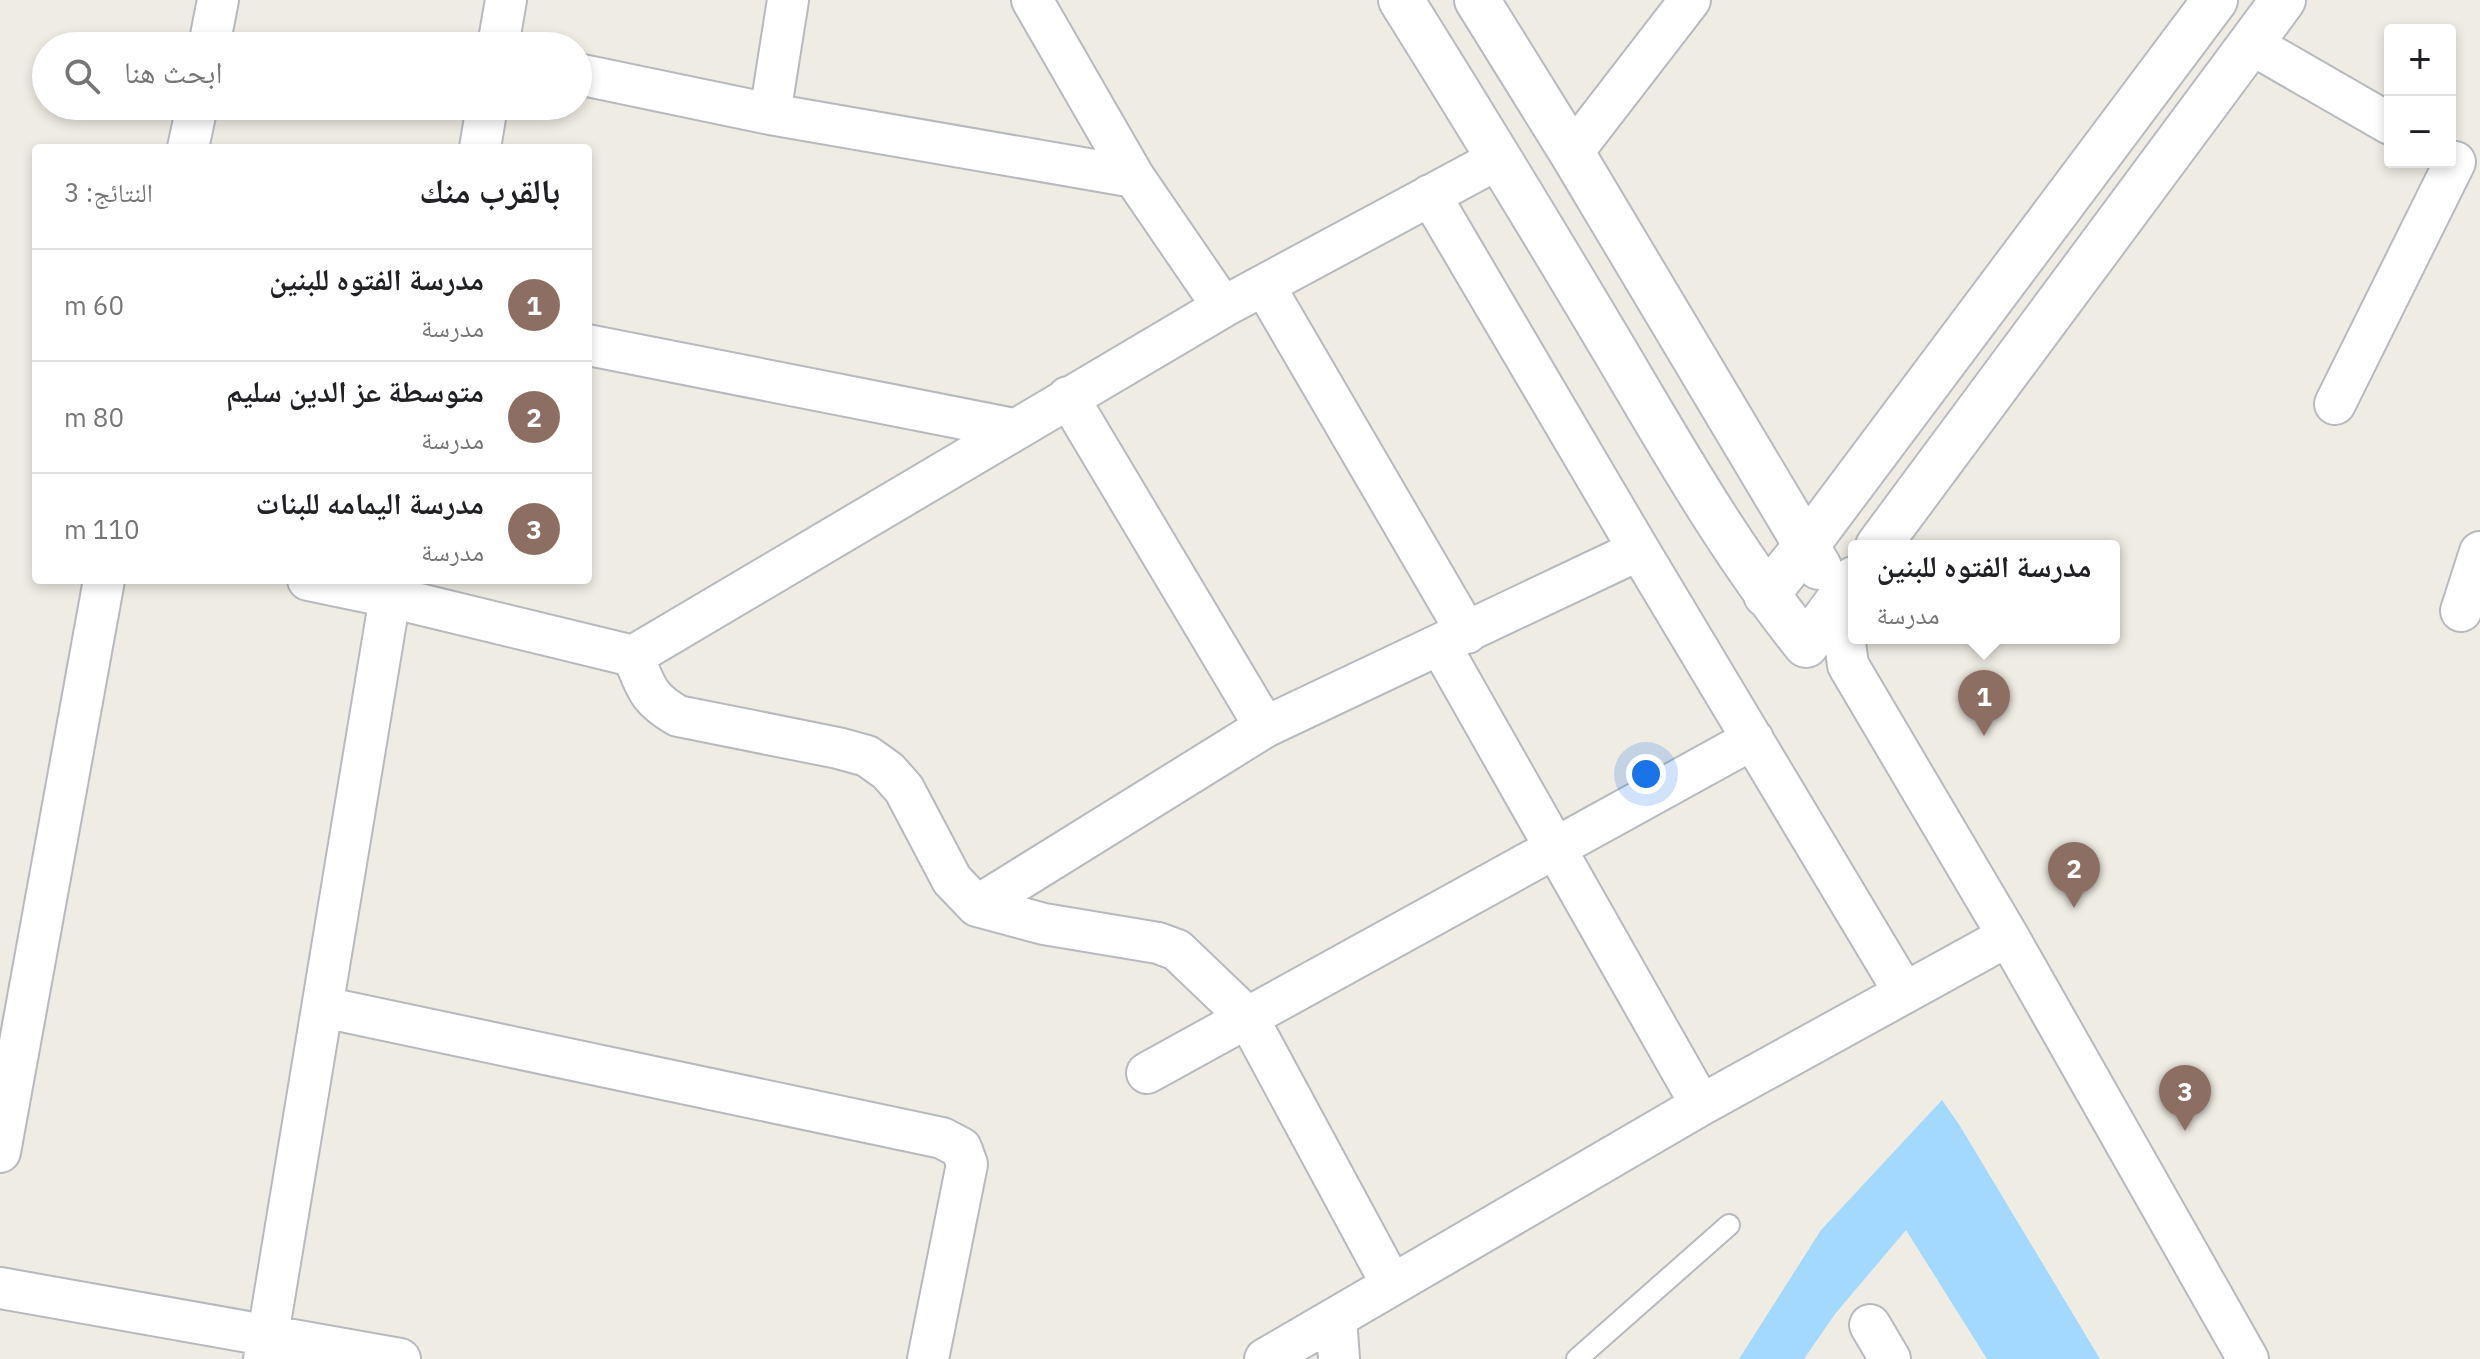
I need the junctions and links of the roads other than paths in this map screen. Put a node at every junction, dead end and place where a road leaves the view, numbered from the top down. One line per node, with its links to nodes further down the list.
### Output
1 (218, 0): 10 (street)
2 (506, 0): 11 (street)
3 (788, 0): 14 (street)
4 (1032, 0): 23 (street)
5 (1401, 0): 21 (street)
6 (1477, 0): 20 (street)
7 (1690, 0): 20 (street)
8 (2215, 0): 32 (street)
9 (2283, 0): 12 (street)
10 (212, 32)
11 (500, 32)
12 (2251, 44): 17 (street); 31 (street)
13 (592, 77): 14 (street)
14 (770, 114): 23 (street)
15 (194, 120): 18 (street)
16 (485, 120): 19 (street)
17 (2384, 121)
18 (189, 144)
19 (481, 144)
20 (1572, 153): 32 (street)
21 (1500, 158): 24 (street); 38 (street)
22 (2462, 166): 29 (street)
23 (1134, 177): 26 (street)
24 (1430, 195): 25 (street); 33 (street)
25 (1264, 285): 26 (street); 41 (street)
26 (1223, 307): 28 (street)
27 (592, 346): 30 (street)
28 (1068, 397): 30 (street); 45 (street)
29 (2335, 404)
30 (1014, 429): 43 (street)
31 (1882, 540)
32 (1806, 546): 37 (street); 38 (street)
33 (1639, 550): 41 (street); 46 (street)
34 (2480, 552): 40 (street)
35 (103, 584): 55 (street)
36 (327, 584): 39 (street)
37 (1846, 589): 42 (street); 44 (street)
38 (1766, 595): 42 (street)
39 (390, 597): 43 (street); 51 (street)
40 (2461, 611)
41 (1453, 639): 45 (street); 47 (street)
42 (1806, 645): 44 (street)
43 (633, 656): 48 (street)
44 (1848, 665): 49 (street)
45 (1265, 727): 48 (street)
46 (1753, 739): 47 (street); 50 (street)
47 (1556, 849): 52 (street); 54 (street)
48 (977, 906): 52 (street)
49 (2008, 936): 50 (street); 68 (street)
50 (1904, 992): 54 (street)
51 (323, 1007): 61 (street); 63 (street)
52 (1248, 1018): 53 (street); 57 (street)
53 (1147, 1073)
54 (1701, 1105): 57 (street)
55 (0, 1152)
56 (1729, 1225): 66 (lane)
57 (1392, 1285): 59 (street)
58 (0, 1288): 61 (street)
59 (1336, 1318): 64 (street); 65 (street)
60 (1870, 1325): 67 (street)
61 (267, 1347): 62 (street)
62 (400, 1359)
63 (928, 1359)
64 (1265, 1359)
65 (1339, 1359)
66 (1577, 1359)
67 (1890, 1359)
68 (2248, 1359)

